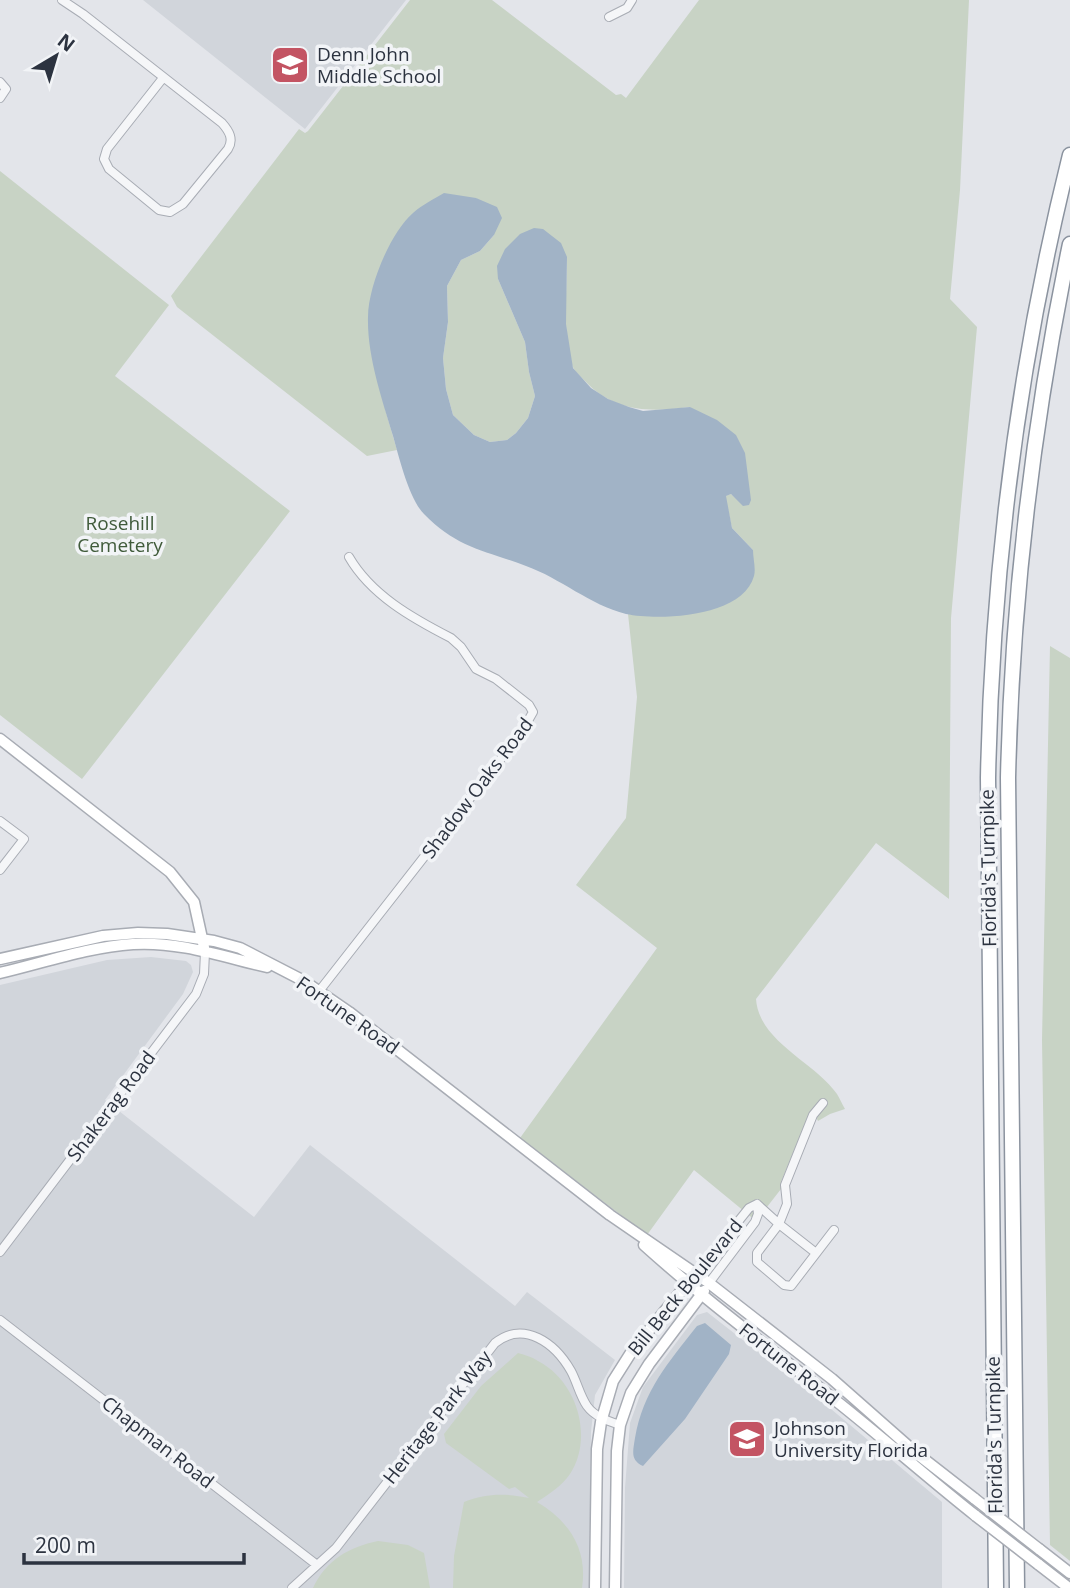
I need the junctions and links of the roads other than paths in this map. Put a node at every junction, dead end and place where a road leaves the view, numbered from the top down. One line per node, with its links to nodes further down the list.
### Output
1 (62, 0): 4 (street)
2 (632, 0): 3 (street)
3 (608, 16)
4 (163, 78): 4 (street)
5 (0, 82): 6 (street)
6 (0, 98)
7 (1070, 155): 40 (highway, Florida's Turnpike)
8 (1070, 244): 41 (highway, Florida's Turnpike)
9 (349, 557): 18 (street, Shadow Oaks Road)
10 (0, 739): 13 (main road)
11 (0, 821): 12 (street)
12 (0, 870)
13 (202, 939): 14 (main road); 15 (main road, Fortune Road); 16 (main road, Fortune Road)
14 (205, 952): 16 (main road, Fortune Road); 17 (main road, Fortune Road); 24 (street, Shakerag Road)
15 (0, 959)
16 (284, 971): 18 (main road, Fortune Road)
17 (0, 973)
18 (320, 990): 21 (main road, Fortune Road)
19 (823, 1103): 22 (street)
20 (757, 1204): 22 (street); 26 (street, Bill Beck Boulevard); 28 (street, Bill Beck Boulevard)
21 (610, 1215): 26 (main road, Fortune Road); 27 (main road, Fortune Road)
22 (779, 1224): 25 (street); 25 (street)
23 (834, 1230): 25 (street)
24 (0, 1252)
25 (816, 1253)
26 (696, 1274): 27 (main road, Bill Beck Boulevard); 28 (main road, Fortune Road)
27 (687, 1283): 29 (main road, Fortune Road); 33 (main road, Bill Beck Boulevard)
28 (709, 1283): 29 (main road, Bill Beck Boulevard); 31 (main road, Fortune Road)
29 (701, 1295): 32 (main road, Fortune Road); 34 (main road, Bill Beck Boulevard)
30 (0, 1320): 35 (street, Chapman Road)
31 (785, 1342): 32 (street); 36 (main road, Fortune Road, bridge)
32 (776, 1353): 42 (main road, Fortune Road, bridge)
33 (602, 1418): 34 (street, Heritage Park Way); 35 (street, Heritage Park Way); 38 (main road, Bill Beck Boulevard)
34 (620, 1425): 39 (main road, Bill Beck Boulevard)
35 (317, 1565): 37 (street, Heritage Park Way)
36 (1070, 1573)
37 (292, 1588)
38 (595, 1588)
39 (615, 1588)
40 (996, 1588)
41 (1017, 1588)
42 (1069, 1588)

